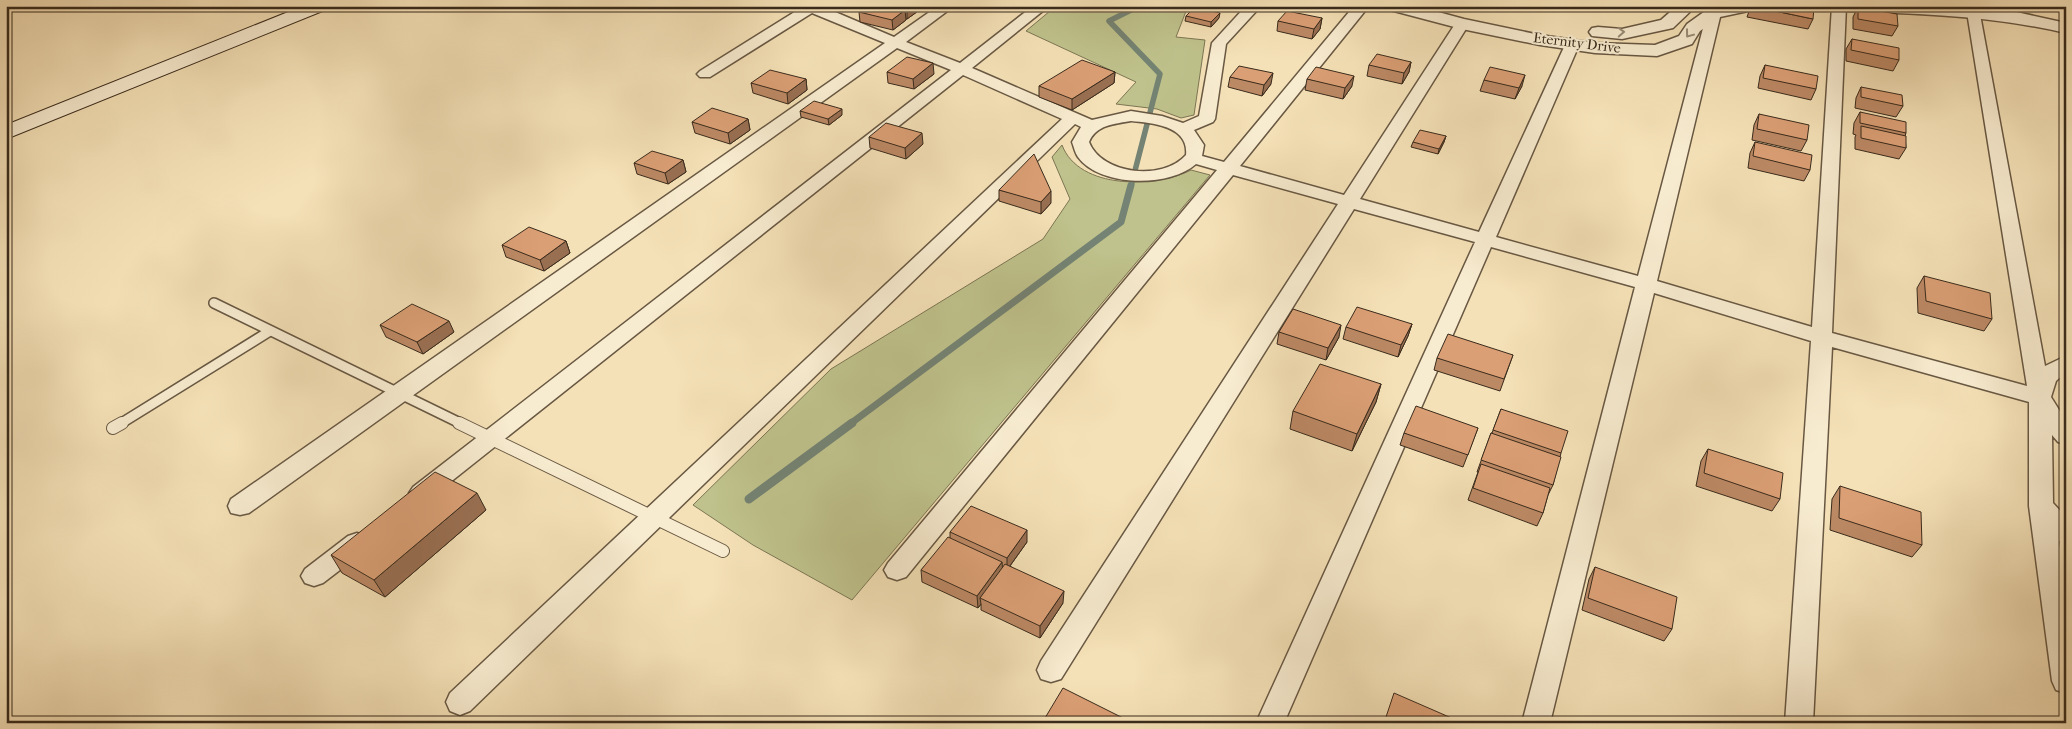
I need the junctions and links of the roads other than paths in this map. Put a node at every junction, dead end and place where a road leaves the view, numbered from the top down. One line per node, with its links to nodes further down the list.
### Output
1 (319, 6): 26 (main road)
2 (947, 6): 19 (street)
3 (1042, 6): 21 (street)
4 (1254, 6): 25 (street)
5 (1362, 6): 28 (street)
6 (1396, 6): 17 (street, Eternity Drive)
7 (1435, 6): 8 (street, Eternity Drive, one-way to 8)
8 (1688, 6)
9 (1747, 6): 15 (street, Eternity Drive)
10 (1839, 6): 34 (street)
11 (1849, 6): 14 (street)
12 (2003, 6): 16 (street)
13 (810, 7): 19 (street); 22 (street)
14 (1974, 12): 18 (street); 37 (street)
15 (1714, 13): 20 (street, Eternity Drive, one-way to 20); 31 (street)
16 (2066, 20)
17 (1462, 24): 20 (street, Eternity Drive); 29 (street)
18 (2066, 28)
19 (896, 42): 21 (street); 36 (street)
20 (1572, 45): 30 (street)
21 (961, 69): 23 (street); 40 (street)
22 (705, 74)
23 (1072, 118): 24 (street); 44 (street)
24 (1092, 126): 25 (street); 27 (street)
25 (1182, 129): 27 (street)
26 (6, 134)
27 (1192, 158): 28 (street)
28 (1228, 168): 29 (street); 48 (street)
29 (1349, 202): 30 (street); 50 (street)
30 (1485, 239): 31 (street); 53 (street)
31 (1646, 284): 34 (street); 54 (street)
32 (214, 303): 33 (lane)
33 (270, 331): 36 (lane); 38 (lane)
34 (1822, 337): 37 (street); 55 (street)
35 (2066, 364): 37 (street)
36 (399, 393): 40 (lane); 42 (street)
37 (2040, 397): 39 (street); 43 (street)
38 (114, 428)
39 (2066, 436)
40 (492, 438): 41 (street); 44 (lane)
41 (407, 504)
42 (240, 506)
43 (2041, 506): 46 (street); 51 (street)
44 (654, 517): 47 (lane); 52 (street)
45 (368, 534): 49 (street)
46 (2066, 534)
47 (723, 551)
48 (897, 570)
49 (314, 576)
50 (1051, 670)
51 (2066, 681)
52 (460, 702)
53 (1270, 723)
54 (1536, 723)
55 (1799, 723)

